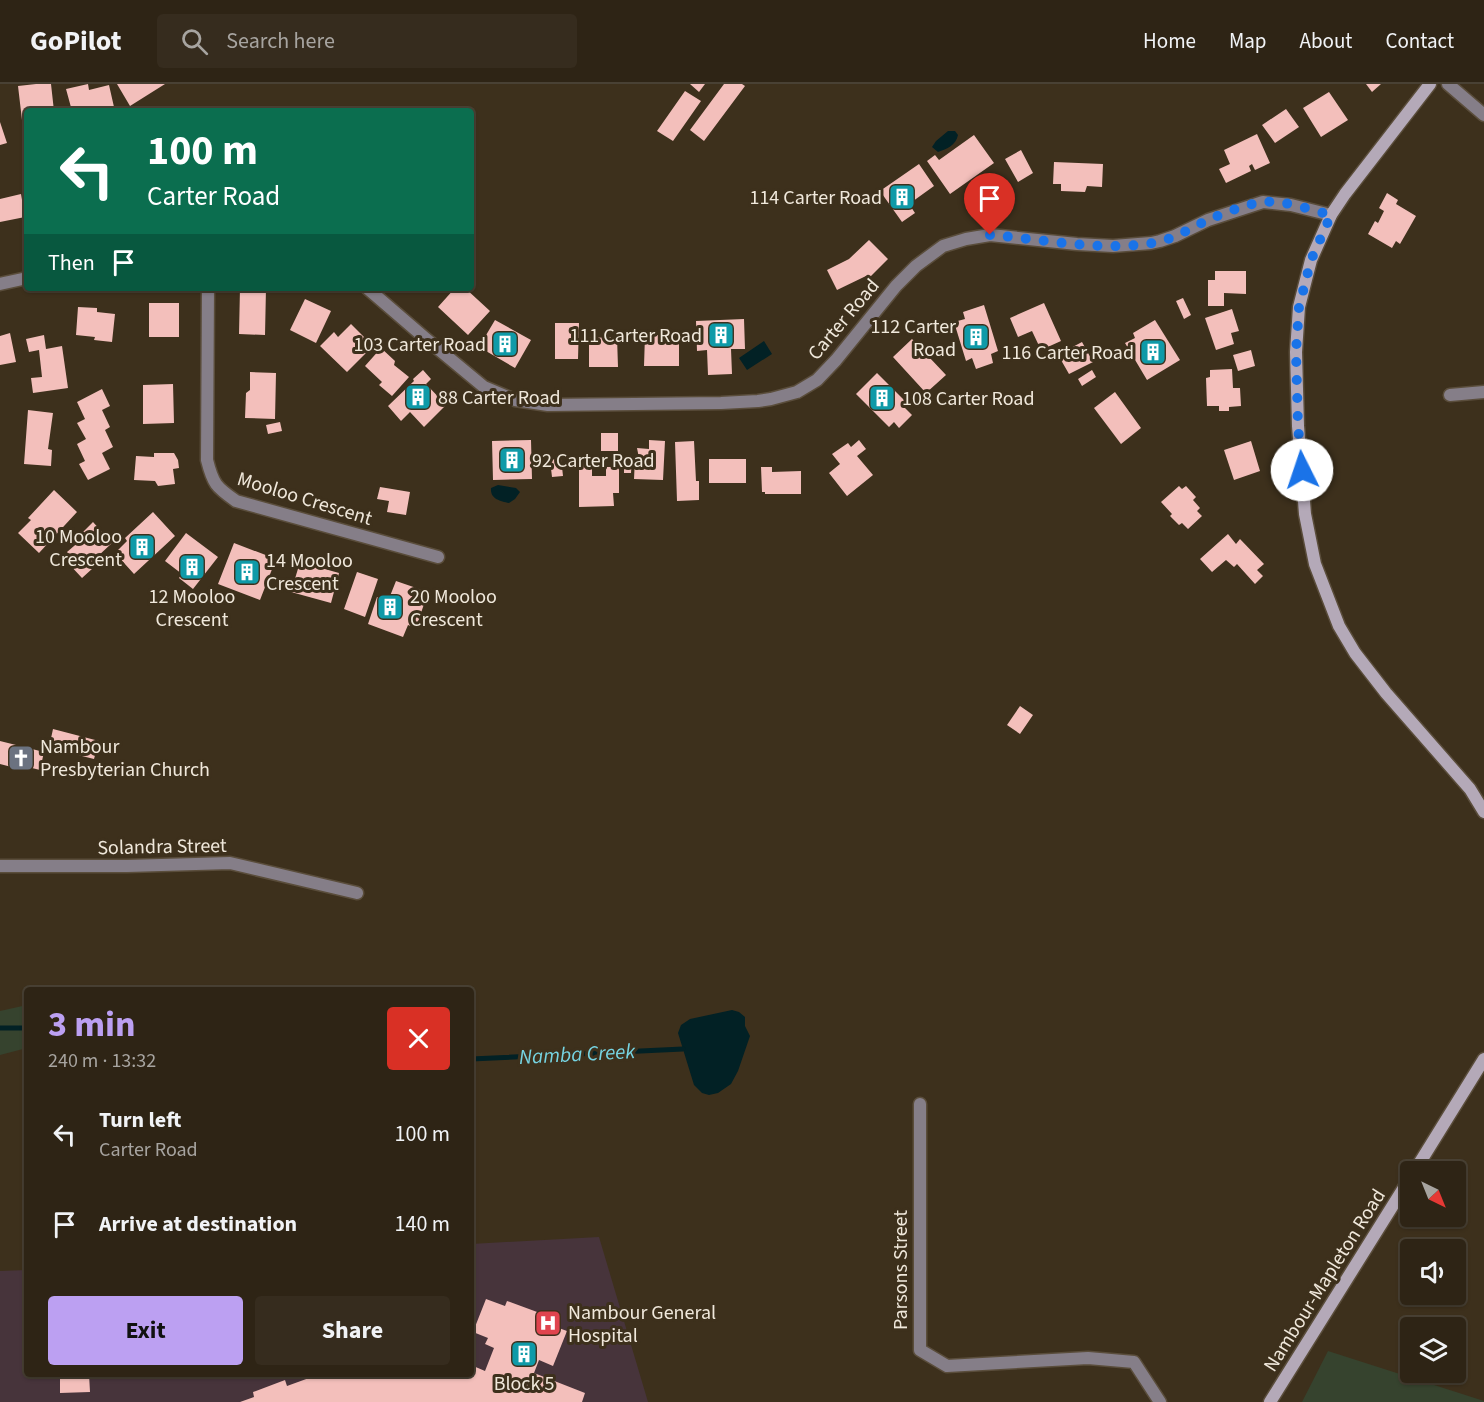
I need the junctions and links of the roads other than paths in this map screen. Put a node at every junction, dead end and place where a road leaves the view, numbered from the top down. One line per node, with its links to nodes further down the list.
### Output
1 (1430, 84): 4 (main road)
2 (1448, 84): 3 (street)
3 (1484, 114)
4 (1331, 215): 8 (street, Carter Road); 12 (main road)
5 (24, 279): 6 (street)
6 (0, 284)
7 (208, 291): 11 (street, Mooloo Crescent)
8 (370, 291)
9 (1484, 392): 10 (street)
10 (1450, 395)
11 (438, 557)
12 (1484, 812)
13 (0, 866): 14 (street, Solandra Street)
14 (357, 892)
15 (1484, 1059): 17 (main road)
16 (920, 1104): 19 (street, Parsons Street)
17 (1421, 1161)
18 (1400, 1194): 20 (main road, Nambour-Mapleton Road)
19 (1160, 1402)
20 (1270, 1402)

